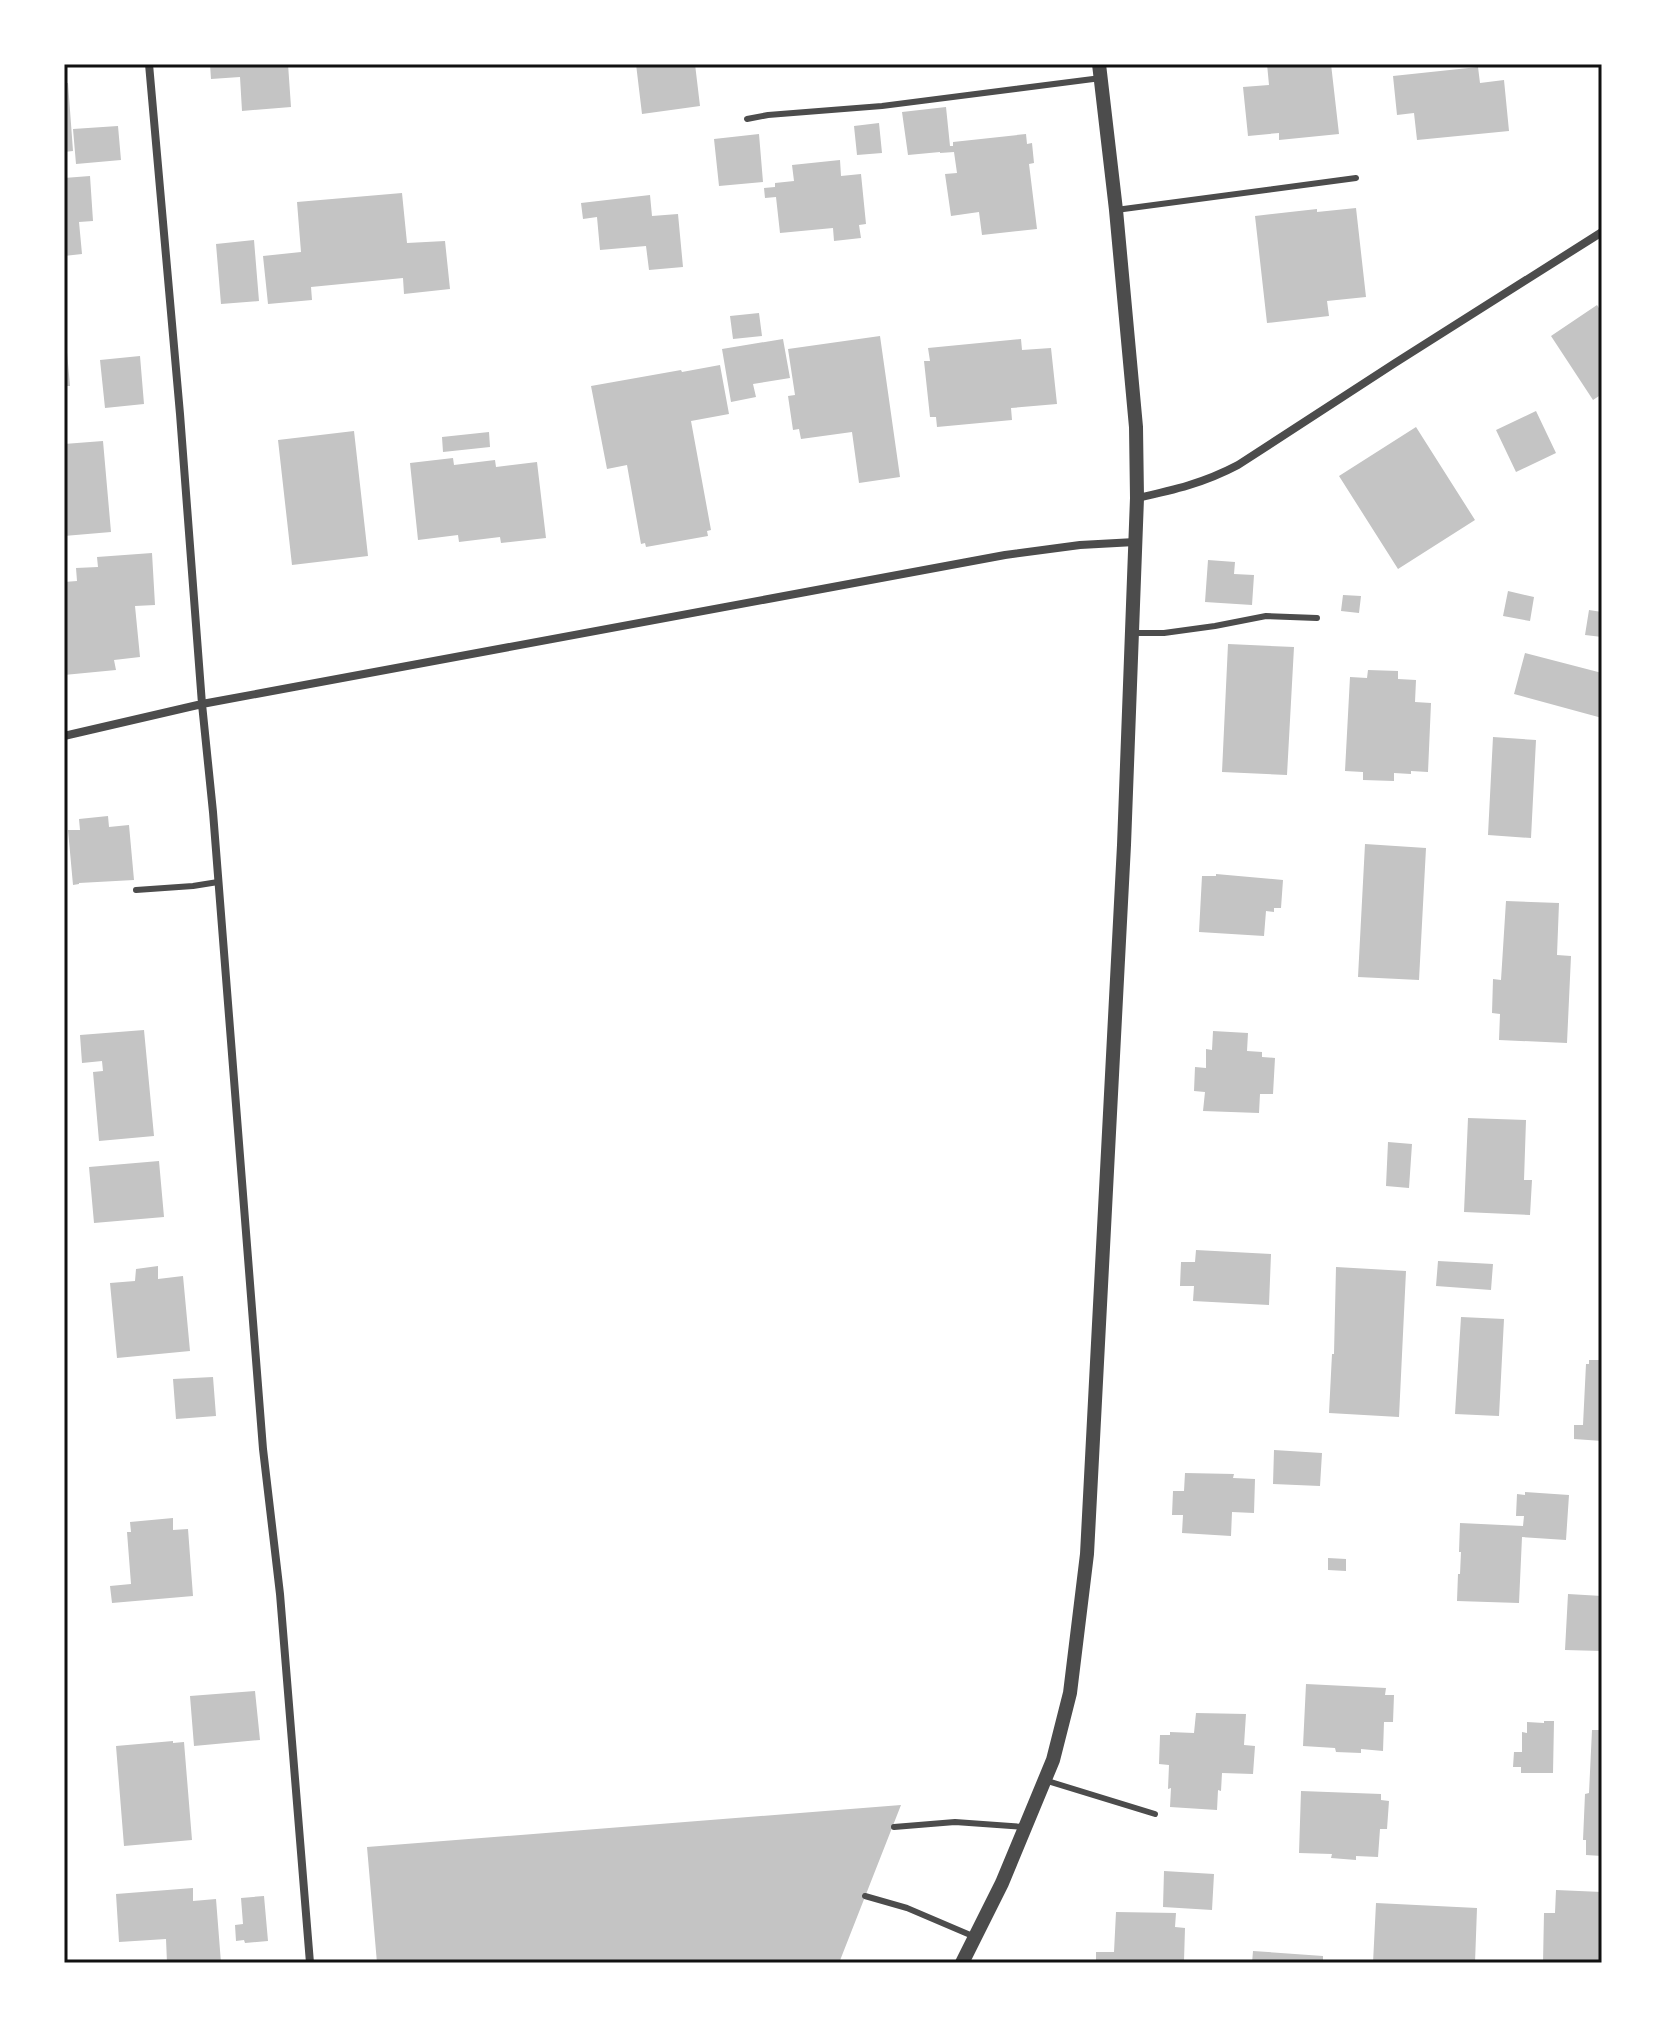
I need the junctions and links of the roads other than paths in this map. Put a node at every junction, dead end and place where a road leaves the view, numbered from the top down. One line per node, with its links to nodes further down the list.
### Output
1 (149, 64): 11 (street)
2 (1100, 71): 3 (lane); 5 (street)
3 (747, 119)
4 (1356, 178): 5 (lane)
5 (1116, 210): 7 (street)
6 (1602, 232): 7 (street)
7 (1137, 498): 8 (street)
8 (1135, 542): 10 (street); 11 (street)
9 (1317, 618): 10 (lane)
10 (1131, 633): 15 (street)
11 (202, 704): 12 (street); 13 (street)
12 (64, 736)
13 (218, 882): 14 (lane); 21 (street)
14 (136, 890)
15 (1044, 1780): 16 (lane); 18 (street)
16 (1155, 1814)
17 (894, 1827): 18 (lane)
18 (1024, 1827): 20 (street)
19 (865, 1896): 20 (lane)
20 (975, 1937): 22 (street)
21 (310, 1963)
22 (962, 1963)

